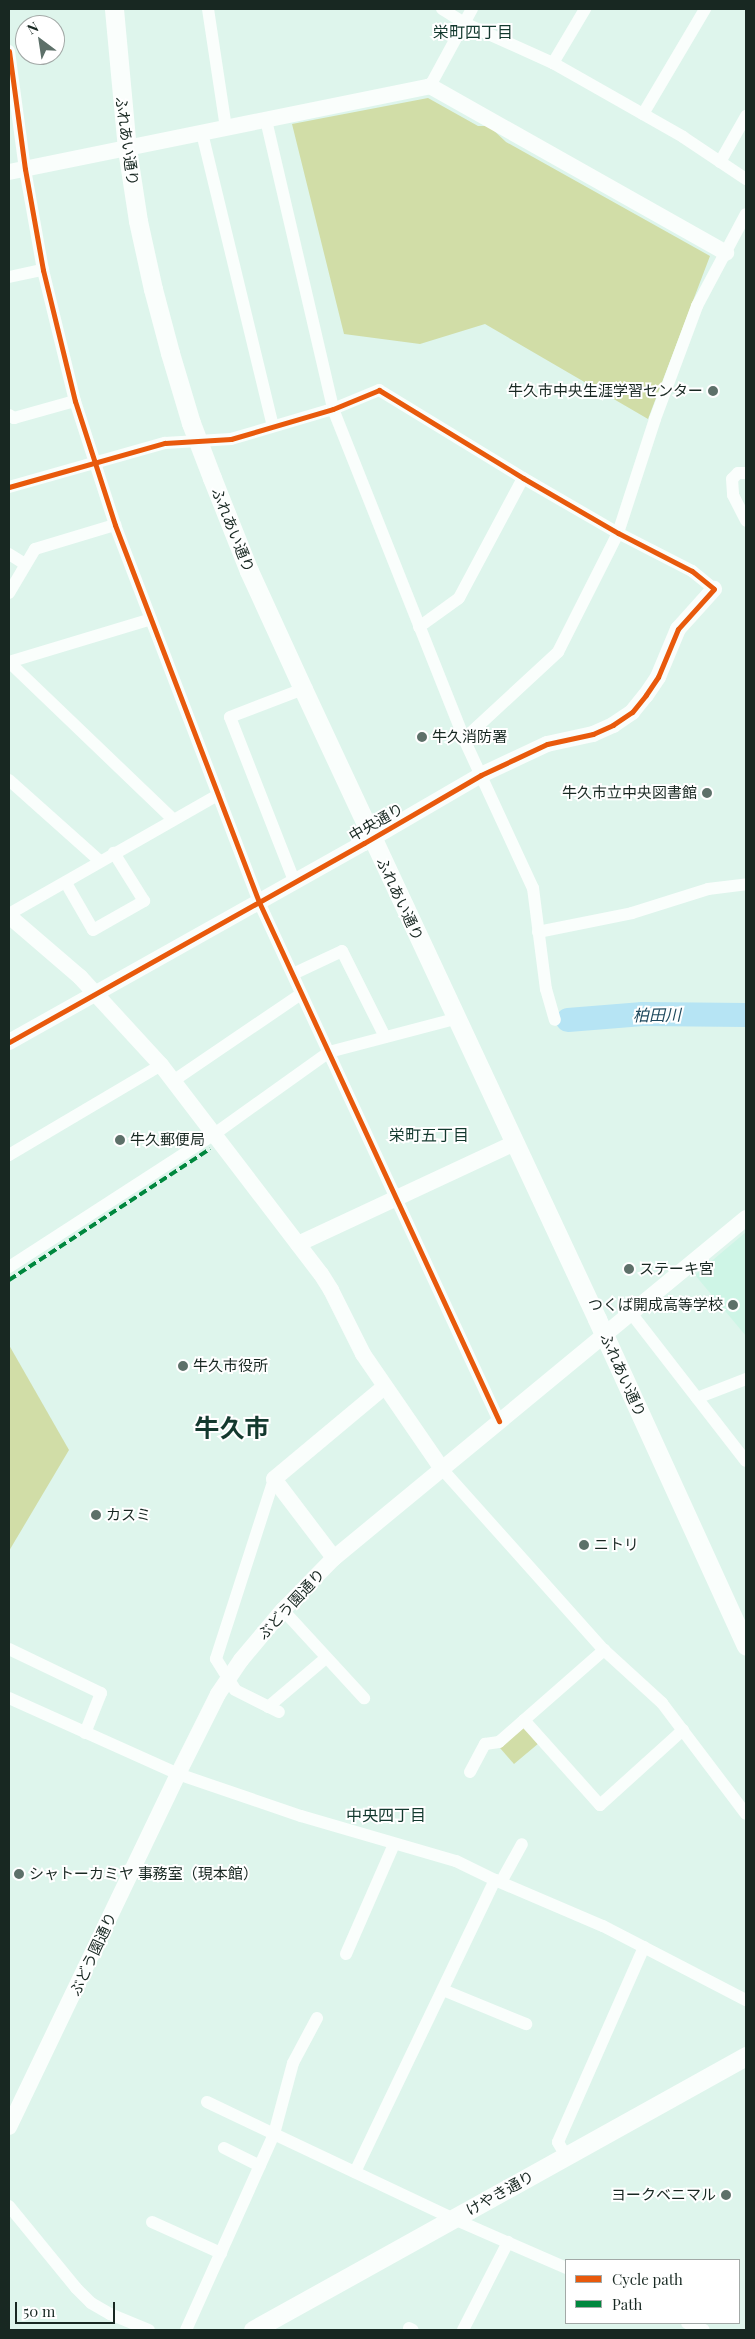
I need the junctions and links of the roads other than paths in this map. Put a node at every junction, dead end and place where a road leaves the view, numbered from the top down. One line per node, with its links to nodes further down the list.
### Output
1 (114, 9): 16 (main road, ふれあい通り)
2 (210, 9): 14 (street)
3 (442, 9): 7 (street)
4 (472, 9): 7 (street)
5 (585, 9): 9 (street)
6 (706, 9): 11 (street)
7 (464, 22): 9 (street); 10 (street)
8 (9, 51): 18 (street)
9 (553, 63): 11 (street)
10 (430, 86): 13 (street); 21 (street)
11 (643, 114): 17 (street)
12 (746, 116): 17 (street)
13 (266, 120): 14 (street); 25 (street)
14 (226, 128): 15 (street)
15 (202, 133): 16 (street); 27 (street)
16 (127, 149): 18 (street); 28 (main road, ふれあい通り)
17 (720, 162): 19 (street)
18 (17, 171): 22 (street)
19 (746, 179)
20 (746, 214): 21 (street)
21 (726, 253): 35 (street)
22 (43, 270): 23 (street); 24 (street)
23 (9, 277)
24 (75, 401): 26 (street); 29 (street)
25 (333, 409): 27 (street); 31 (street); 41 (street)
26 (9, 415)
27 (273, 426): 28 (street)
28 (198, 442): 29 (street); 43 (main road, ふれあい通り)
29 (95, 463): 32 (street); 34 (street)
30 (746, 473): 33 (street)
31 (524, 478): 35 (street); 41 (street)
32 (9, 487)
33 (746, 522)
34 (115, 525): 37 (street); 40 (street)
35 (618, 533): 38 (street); 44 (street)
36 (9, 554): 37 (street)
37 (25, 564): 39 (street)
38 (714, 590): 45 (street, 中央通り)
39 (9, 594)
40 (151, 619): 42 (street); 47 (street)
41 (419, 628): 44 (street)
42 (9, 662): 48 (street)
43 (303, 689): 49 (main road, ふれあい通り); 53 (street)
44 (464, 739): 45 (street)
45 (481, 775): 49 (street, 中央通り); 57 (street)
46 (9, 780): 51 (street)
47 (218, 795): 48 (street); 55 (street)
48 (173, 819): 50 (street)
49 (372, 838): 53 (street, 中央通り); 61 (main road, ふれあい通り)
50 (114, 853): 51 (street); 52 (street)
51 (100, 860): 52 (street)
52 (66, 883): 56 (street)
53 (294, 883): 55 (street, 中央通り)
54 (746, 884): 57 (street)
55 (259, 902): 58 (street); 59 (street, 中央通り)
56 (9, 915): 59 (street)
57 (538, 932): 62 (street)
58 (292, 974): 60 (street); 63 (street)
59 (96, 994): 64 (street, 中央通り); 66 (street)
60 (301, 994): 65 (street); 67 (street)
61 (456, 1019): 63 (street); 69 (main road, ふれあい通り)
62 (555, 1020)
63 (385, 1037): 65 (street)
64 (9, 1042)
65 (328, 1052): 68 (street); 71 (street)
66 (161, 1065): 67 (street); 70 (street)
67 (173, 1081): 68 (street)
68 (213, 1135): 73 (street); 74 (street)
69 (515, 1143): 71 (street); 76 (main road, ふれあい通り)
70 (9, 1155)
71 (396, 1199): 73 (street); 80 (street)
72 (746, 1218): 75 (street, ぶどう園通り)
73 (298, 1244): 78 (street)
74 (9, 1267)
75 (631, 1313): 76 (street, ぶどう園通り); 79 (street)
76 (605, 1335): 80 (street, ぶどう園通り); 86 (main road, ふれあい通り)
77 (746, 1380): 79 (street)
78 (384, 1387): 82 (street); 83 (street)
79 (697, 1398): 81 (street)
80 (498, 1421): 82 (street, ぶどう園通り)
81 (746, 1461)
82 (442, 1469): 84 (street, ぶどう園通り); 88 (street)
83 (274, 1479): 84 (street); 90 (street)
84 (334, 1558): 85 (street, ぶどう園通り)
85 (283, 1610): 89 (street); 90 (street, ぶどう園通り)
86 (746, 1646)
87 (9, 1649): 95 (street)
88 (604, 1650): 93 (street); 94 (street)
89 (326, 1658): 90 (street); 92 (street)
90 (227, 1679): 97 (street, ぶどう園通り)
91 (9, 1698): 95 (street)
92 (364, 1698)
93 (524, 1720): 94 (street); 96 (street)
94 (683, 1730): 98 (street)
95 (85, 1733): 97 (street)
96 (470, 1772)
97 (178, 1774): 99 (street); 110 (street, ぶどう園通り)
98 (746, 1814)
99 (394, 1844): 101 (street); 103 (street)
100 (522, 1844): 101 (street)
101 (498, 1881): 102 (street); 104 (street)
102 (644, 1947): 105 (street); 113 (street)
103 (346, 1954)
104 (444, 1990): 107 (street); 115 (street)
105 (746, 2000)
106 (316, 2018): 111 (street)
107 (526, 2024)
108 (746, 2056): 113 (main road, けやき通り)
109 (208, 2102): 111 (street)
110 (9, 2126)
111 (274, 2134): 114 (street); 115 (street)
112 (224, 2148): 114 (street)
113 (566, 2156): 117 (main road, けやき通り)
114 (260, 2166): 120 (street)
115 (355, 2172): 117 (street)
116 (9, 2206): 122 (street)
117 (454, 2219): 119 (street); 124 (main road, けやき通り)
118 (152, 2222): 120 (street)
119 (508, 2242): 121 (street); 125 (street)
120 (221, 2252): 123 (street)
121 (565, 2268)
122 (149, 2330)
123 (186, 2330)
124 (253, 2330)
125 (463, 2330)

